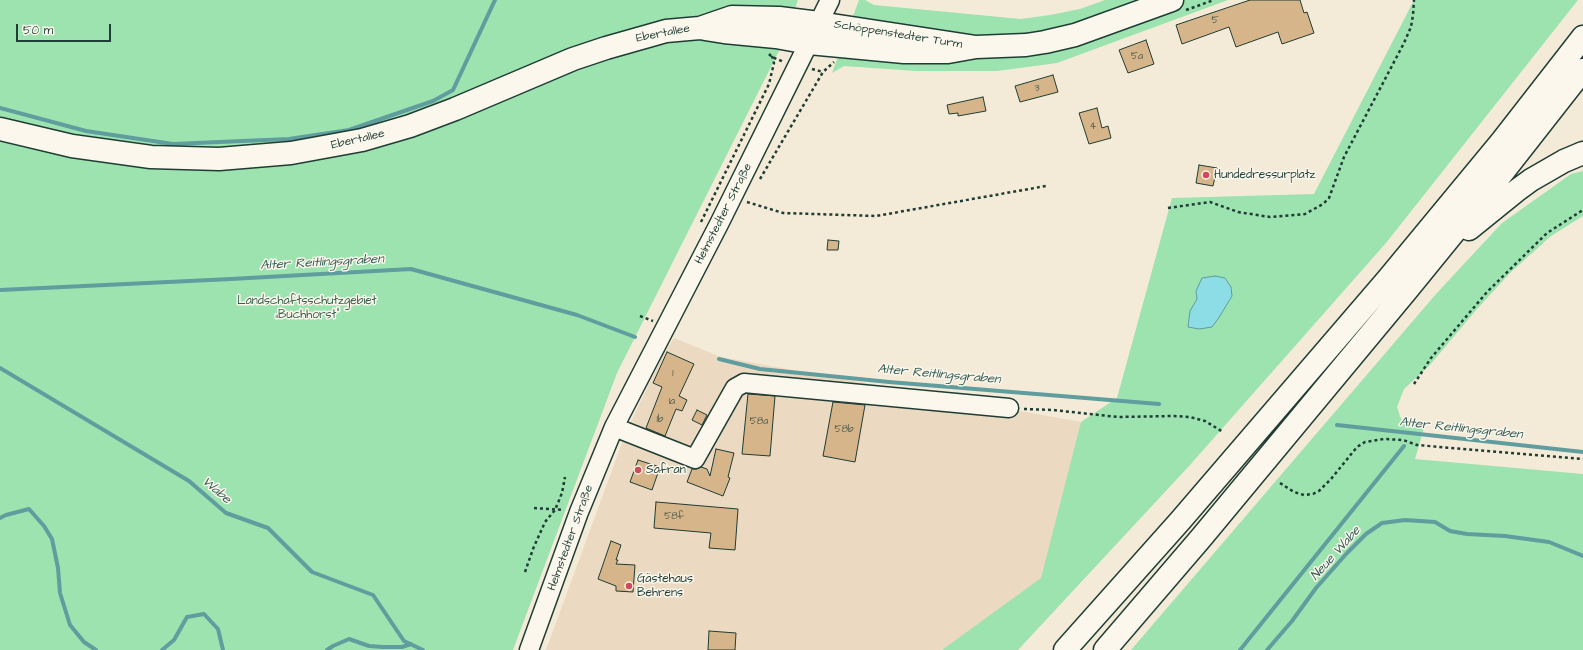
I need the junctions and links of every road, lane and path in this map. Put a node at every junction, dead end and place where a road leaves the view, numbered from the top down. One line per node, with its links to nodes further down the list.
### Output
1 (830, 0): 4 (street, Helmstedter Straße)
2 (1172, 0): 8 (main road, Schöppenstedter Turm)
3 (1414, 0): 18 (path)
4 (819, 23): 5 (main road, Ebertallee); 7 (street, Helmstedter Straße); 8 (main road, Schöppenstedter Turm)
5 (700, 28): 7 (main road, Ebertallee); 11 (main road, Ebertallee)
6 (1583, 37): 32 (main road)
7 (810, 43): 8 (main road, Schöppenstedter Turm); 23 (street, Helmstedter Straße)
8 (976, 46)
9 (1583, 70): 20 (main road)
10 (823, 72): 13 (path)
11 (0, 129)
12 (1583, 153): 20 (main road)
13 (758, 181)
14 (1046, 186): 16 (path)
15 (750, 195): 16 (path)
16 (746, 202): 17 (path)
17 (743, 208)
18 (1168, 208)
19 (1583, 210): 21 (path)
20 (1407, 290): 33 (main road)
21 (1414, 384)
22 (1009, 408): 23 (street); 24 (path)
23 (614, 427): 31 (street, Helmstedter Straße)
24 (1223, 432)
25 (1583, 459): 27 (path)
26 (564, 477): 29 (path)
27 (1280, 483)
28 (534, 508): 29 (path)
29 (555, 510): 30 (path)
30 (525, 572)
31 (529, 650)
32 (1065, 650)
33 (1106, 650)

